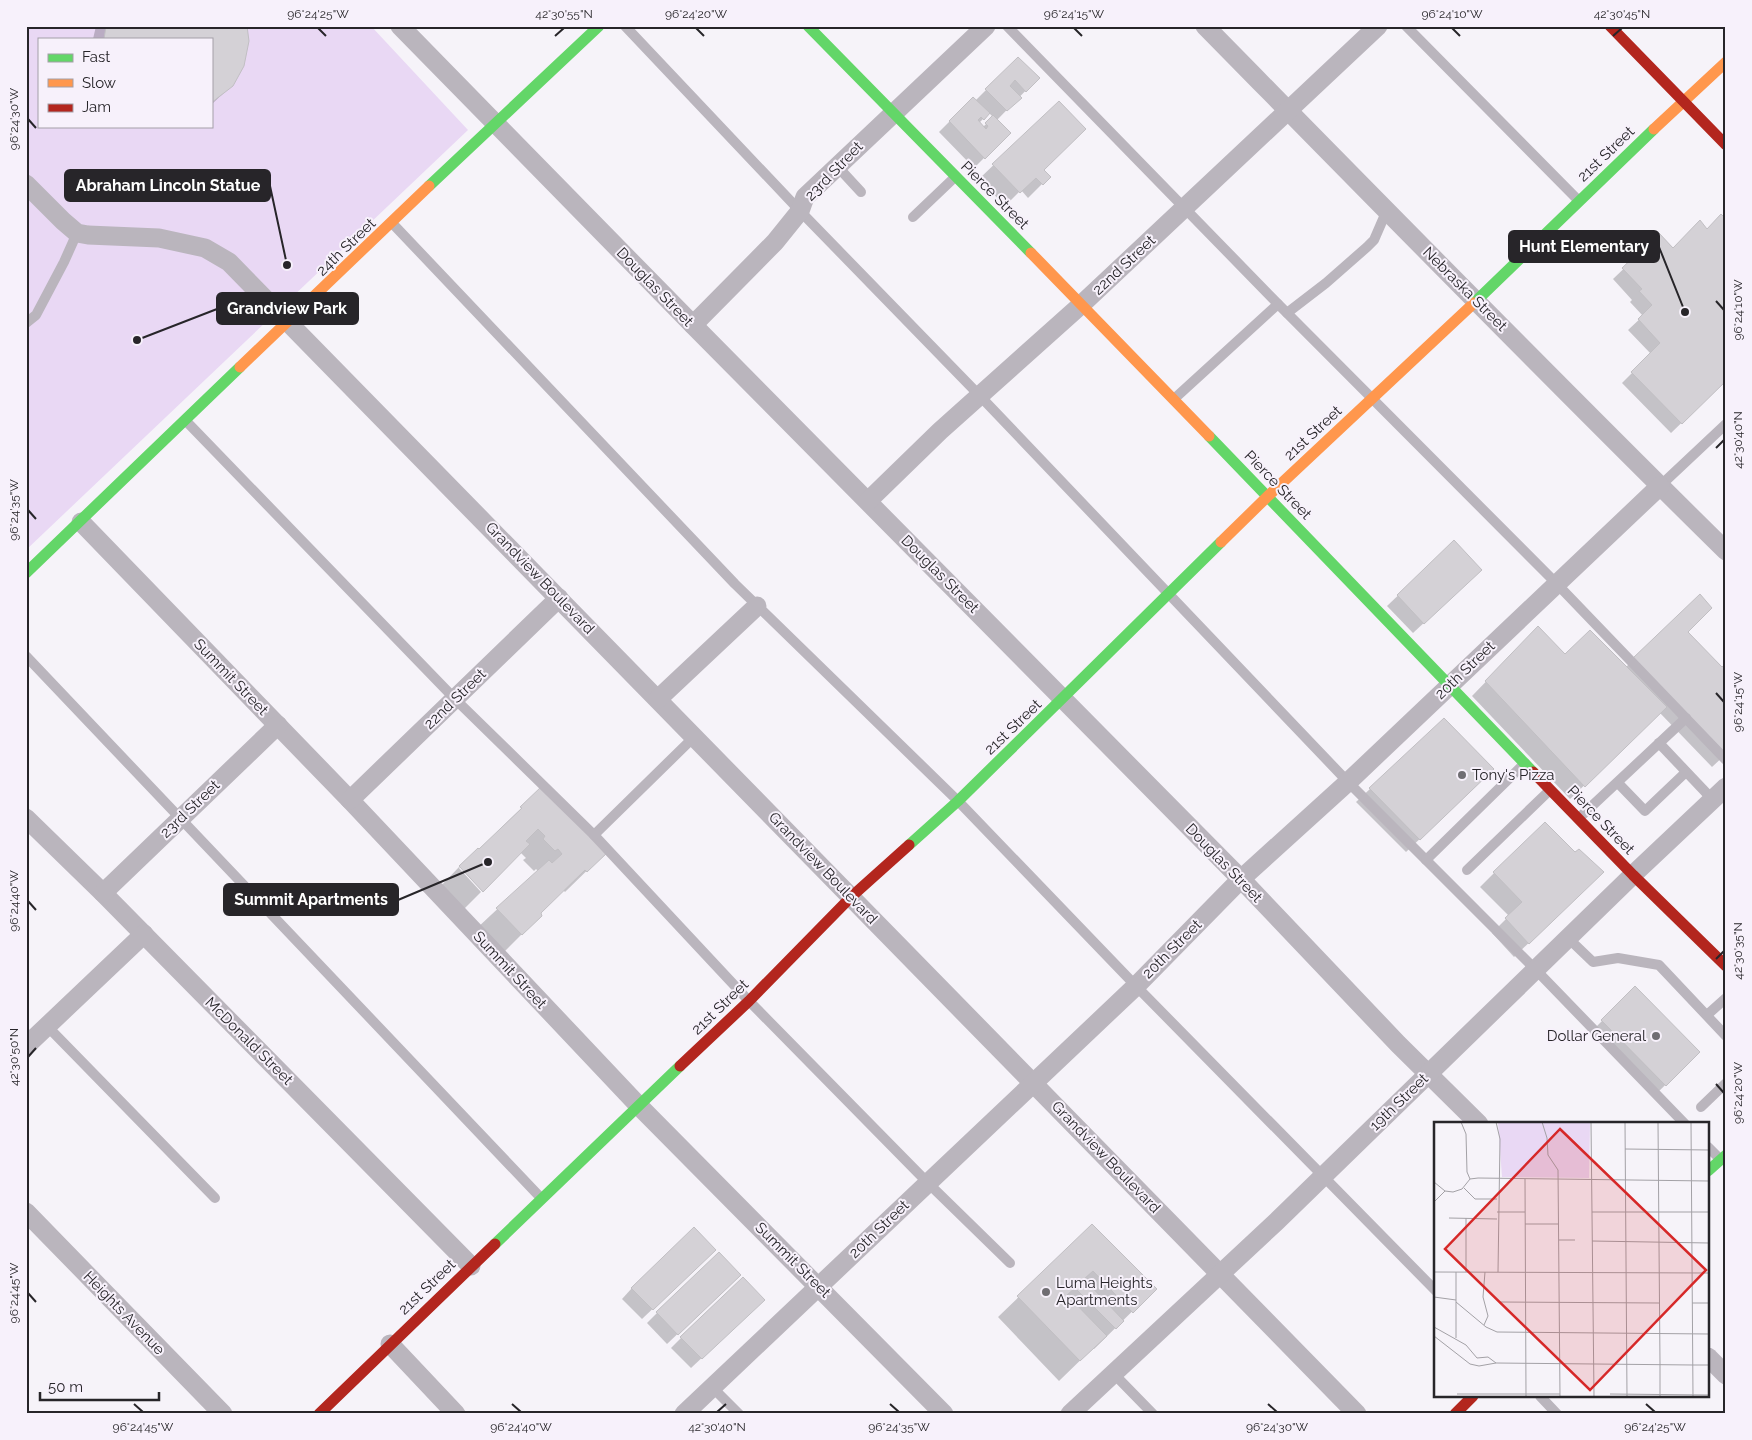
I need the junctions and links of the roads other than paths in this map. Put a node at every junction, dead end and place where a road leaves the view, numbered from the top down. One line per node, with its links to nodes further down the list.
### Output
1 (400, 26): 15 (street, Douglas Street)
2 (599, 26): 15 (street, 24th Street)
3 (625, 26): 24 (lane)
4 (808, 26): 14 (street, Pierce Street)
5 (986, 26): 14 (street, 23rd Street)
6 (1007, 26): 22 (lane)
7 (1205, 26): 13 (street, Nebraska Street)
8 (1378, 26): 13 (street, 22nd Street)
9 (1406, 26): 21 (lane)
10 (1610, 26): 12 (street)
11 (1726, 62): 12 (street, 21st Street)
12 (1683, 101): 16 (street); 21 (street, 21st Street)
13 (1288, 111): 22 (street, 22nd Street); 23 (street, Nebraska Street)
14 (893, 114): 17 (street, 23rd Street); 18 (street, Pierce Street)
15 (495, 123): 26 (street, 24th Street); 34 (street, Douglas Street)
16 (1726, 145)
17 (837, 166): 20 (lane); 24 (street, 23rd Street)
18 (955, 177): 25 (lane); 29 (street, Pierce Street)
19 (26, 184): 27 (street)
20 (861, 192)
21 (1579, 200): 28 (street, 21st Street)
22 (1184, 208): 29 (street, 22nd Street); 30 (lane)
23 (1387, 210): 28 (street, Nebraska Street); 31 (lane)
24 (800, 211): 34 (street, 23rd Street); 35 (lane)
25 (913, 217)
26 (392, 223): 32 (street, 24th Street); 49 (lane)
27 (77, 233): 32 (street, Grandview Boulevard); 33 (lane)
28 (1477, 300): 37 (street, 21st Street); 40 (street, Nebraska Street)
29 (1082, 304): 35 (street, 22nd Street); 36 (street, Pierce Street)
30 (1278, 304): 31 (lane); 36 (lane)
31 (1286, 313): 37 (lane)
32 (289, 322): 38 (street, 24th Street); 48 (street, Grandview Boulevard)
33 (26, 323)
34 (692, 325): 42 (street, Douglas Street)
35 (980, 396): 42 (street, 22nd Street); 47 (lane)
36 (1174, 399): 41 (street, Pierce Street)
37 (1371, 399): 41 (street, 21st Street); 46 (lane)
38 (186, 421): 43 (street, 24th Street); 52 (lane)
39 (1726, 424): 40 (lane)
40 (1660, 486): 44 (street, Nebraska Street); 46 (street, 20th Street)
41 (1268, 496): 47 (street, 21st Street); 51 (street, Pierce Street)
42 (868, 501): 54 (street, Douglas Street)
43 (81, 522): 45 (street, 24th Street); 56 (street, Summit Street)
44 (1726, 551)
45 (26, 573)
46 (1556, 583): 51 (street, 20th Street); 55 (lane)
47 (1169, 594): 54 (street, 21st Street); 62 (lane)
48 (560, 598): 52 (street, 22nd Street); 53 (street, Grandview Boulevard)
49 (757, 606): 53 (street); 67 (lane)
50 (26, 656): 70 (lane)
51 (1450, 685): 60 (street, Pierce Street); 62 (street, 20th Street)
52 (455, 699): 66 (street, 22nd Street); 71 (lane)
53 (658, 699): 57 (street, Grandview Boulevard)
54 (1063, 700): 67 (street, 21st Street); 75 (street, Douglas Street)
55 (1686, 718): 58 (lane); 59 (lane)
56 (278, 725): 66 (street, Summit Street); 70 (street, 23rd Street)
57 (694, 736): 71 (lane); 77 (street, Grandview Boulevard)
58 (1659, 744): 61 (lane); 63 (lane)
59 (1726, 760)
60 (1525, 763): 64 (street, Pierce Street); 72 (lane)
61 (1686, 772): 63 (lane); 65 (lane)
62 (1348, 782): 72 (lane); 75 (street, 20th Street)
63 (1618, 783): 69 (lane)
64 (1551, 789): 69 (street, Pierce Street); 73 (lane)
65 (1719, 794): 74 (street, 19th Street)
66 (350, 800): 92 (street, Summit Street)
67 (958, 801): 77 (street, 21st Street); 82 (lane)
68 (26, 818): 76 (street, McDonald Street)
69 (1579, 818): 74 (street, Pierce Street)
70 (180, 819): 76 (street, 23rd Street); 102 (lane)
71 (594, 835): 84 (lane)
72 (1426, 860): 81 (lane)
73 (1467, 870)
74 (1633, 875): 79 (street, 19th Street); 80 (street, Pierce Street)
75 (1241, 879): 82 (street, 20th Street); 89 (street, Douglas Street)
76 (103, 893): 78 (street, McDonald Street)
77 (851, 898): 84 (street, 21st Street); 90 (street, Grandview Boulevard)
78 (144, 934): 86 (street); 105 (street, McDonald Street)
79 (1568, 938): 81 (street, 19th Street); 85 (lane)
80 (1726, 966)
81 (1536, 970): 89 (street, 19th Street); 95 (lane)
82 (1136, 986): 90 (street, 20th Street); 99 (lane)
83 (1726, 998): 85 (lane)
84 (749, 1001): 92 (street, 21st Street); 100 (lane)
85 (1707, 1015): 87 (lane)
86 (48, 1026): 88 (street); 101 (lane)
87 (1726, 1036)
88 (26, 1046)
89 (1428, 1073): 94 (street, Douglas Street); 99 (street, 19th Street)
90 (1034, 1083): 100 (street, 20th Street); 106 (street, Grandview Boulevard)
91 (1726, 1083): 93 (lane)
92 (638, 1105): 102 (street, 21st Street); 107 (street, Summit Street)
93 (1701, 1107)
94 (1477, 1122)
95 (1683, 1122)
96 (1710, 1149): 97 (lane)
97 (1724, 1160): 98 (street)
98 (1710, 1170)
99 (1322, 1177): 106 (street, 19th Street); 108 (lane)
100 (928, 1183): 104 (lane); 107 (street, 20th Street)
101 (215, 1198)
102 (542, 1198): 105 (street, 21st Street)
103 (26, 1212): 116 (street, Heights Avenue)
104 (1010, 1264)
105 (471, 1266): 109 (street, 21st Street)
106 (1221, 1274): 111 (street, 19th Street); 124 (street, Grandview Boulevard)
107 (819, 1286): 113 (street, 20th Street); 121 (street, Summit Street)
108 (1434, 1288)
109 (390, 1344): 117 (street, 21st Street); 118 (street)
110 (1710, 1359): 112 (street)
111 (1114, 1374): 122 (street, 19th Street); 123 (lane)
112 (1726, 1375)
113 (712, 1387): 119 (street, 20th Street); 120 (lane)
114 (1471, 1398): 125 (street)
115 (1542, 1398): 126 (lane)
116 (223, 1414)
117 (320, 1414)
118 (456, 1414)
119 (684, 1414)
120 (739, 1414)
121 (944, 1414)
122 (1070, 1414)
123 (1153, 1414)
124 (1357, 1414)
125 (1455, 1414)
126 (1557, 1414)

